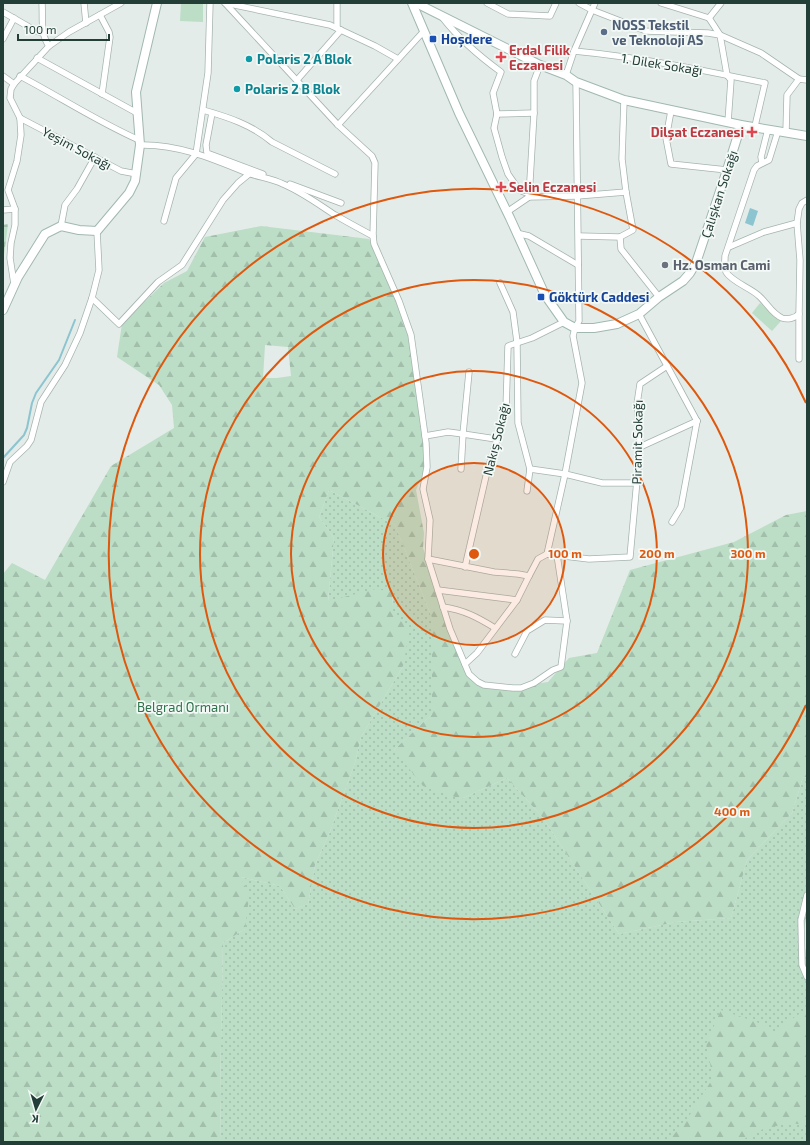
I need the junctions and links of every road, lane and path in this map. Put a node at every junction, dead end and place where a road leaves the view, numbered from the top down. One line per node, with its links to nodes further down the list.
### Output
1 (42, 3): 26 (street)
2 (84, 3): 23 (street)
3 (122, 3): 19 (street)
4 (157, 3): 47 (main road)
5 (210, 3): 45 (street)
6 (225, 3): 24 (street); 39 (street)
7 (337, 3): 24 (street)
8 (412, 3): 25 (main road)
9 (416, 3): 20 (main road)
10 (487, 3): 11 (street)
11 (556, 3)
12 (579, 3): 17 (street)
13 (595, 3): 17 (street)
14 (661, 3): 16 (street)
15 (721, 3): 22 (street)
16 (673, 5): 22 (street)
17 (592, 10): 27 (street); 30 (street)
18 (3, 12): 21 (street)
19 (100, 15): 23 (street); 43 (street)
20 (441, 15): 33 (main road); 50 (street)
21 (14, 18): 26 (street); 28 (street)
22 (709, 18): 27 (street)
23 (86, 23): 29 (street)
24 (339, 29): 32 (street); 39 (street)
25 (424, 31): 32 (street); 74 (main road)
26 (42, 32): 29 (street)
27 (720, 35): 35 (street); 38 (street)
28 (3, 39)
29 (49, 46): 31 (street)
30 (574, 51): 34 (street); 35 (street, 1. Dilek Sokağı)
31 (37, 58): 37 (street); 43 (street)
32 (398, 59): 53 (street)
33 (540, 65): 34 (main road); 49 (street)
34 (566, 75): 41 (main road)
35 (727, 75): 52 (street); 55 (street, 1. Dilek Sokağı)
36 (3, 76): 42 (street)
37 (20, 76): 42 (street); 59 (street)
38 (799, 79): 40 (street); 57 (street)
39 (297, 80): 53 (street)
40 (807, 80)
41 (576, 82): 44 (main road); 69 (street)
42 (14, 84): 51 (street)
43 (102, 94): 47 (street)
44 (624, 100): 46 (main road); 67 (street)
45 (203, 110): 48 (street); 60 (street)
46 (671, 111): 52 (main road); 63 (street)
47 (137, 113): 59 (main road)
48 (212, 113): 66 (street); 71 (street)
49 (534, 113): 50 (street); 68 (street)
50 (497, 114): 68 (street)
51 (20, 118): 61 (street, Yeşim Sokağı); 72 (street)
52 (728, 122): 54 (main road)
53 (338, 125): 80 (street)
54 (741, 125): 55 (main road); 63 (main road, Çalışkan Sokağı)
55 (755, 126): 56 (main road)
56 (768, 129): 57 (main road); 62 (street)
57 (782, 132): 58 (main road); 62 (street)
58 (807, 136)
59 (139, 142): 60 (street); 64 (main road)
60 (196, 154): 65 (street); 75 (street)
61 (95, 157): 64 (street, Yeşim Sokağı); 77 (street)
62 (762, 163): 83 (street)
63 (728, 170): 87 (main road, Çalışkan Sokağı)
64 (137, 174): 78 (main road)
65 (249, 174): 80 (street); 88 (street)
66 (335, 174)
67 (626, 192): 69 (street); 82 (street)
68 (529, 196): 69 (street); 74 (street)
69 (577, 196): 81 (street)
70 (807, 200): 76 (street)
71 (341, 203)
72 (15, 209): 73 (street); 86 (street)
73 (3, 210)
74 (507, 212): 79 (main road)
75 (164, 221)
76 (797, 224): 83 (street); 91 (street)
77 (60, 226): 78 (main road); 86 (main road)
78 (97, 232): 88 (street)
79 (516, 233): 84 (street); 92 (main road)
80 (372, 236): 100 (street)
81 (579, 236): 82 (street); 84 (street)
82 (620, 237): 87 (street)
83 (729, 247): 91 (street)
84 (578, 265): 93 (street)
85 (500, 283): 94 (street)
86 (14, 286): 89 (main road)
87 (659, 297): 90 (main road, Çalışkan Sokağı)
88 (92, 298): 106 (street)
89 (3, 310)
90 (639, 314): 93 (main road, Çalışkan Sokağı); 96 (street)
91 (800, 314): 95 (street)
92 (564, 322): 93 (main road); 94 (street)
93 (575, 328): 105 (street)
94 (517, 342): 101 (street, Nakış Sokağı); 104 (street)
95 (799, 359)
96 (667, 366): 98 (street); 102 (street, Piramit Sokağı)
97 (469, 372): 99 (street)
98 (697, 421): 102 (street); 109 (street)
99 (463, 434): 100 (street); 101 (street); 103 (street)
100 (425, 436): 112 (street)
101 (496, 439): 113 (street, Nakış Sokağı)
102 (640, 447): 107 (street, Piramit Sokağı)
103 (461, 469)
104 (530, 469): 105 (street); 108 (street)
105 (565, 474): 107 (street); 110 (street)
106 (3, 482)
107 (637, 483): 111 (street, Piramit Sokağı)
108 (527, 491)
109 (672, 522)
110 (547, 554): 111 (street); 114 (street)
111 (556, 555): 118 (street)
112 (428, 559): 113 (street); 115 (street)
113 (465, 567): 114 (street)
114 (529, 576): 116 (street)
115 (438, 590): 116 (street); 117 (street)
116 (517, 600): 119 (street)
117 (443, 607): 119 (street); 121 (street)
118 (567, 621): 120 (street); 121 (street)
119 (495, 628): 121 (street)
120 (515, 654)
121 (465, 664)
122 (807, 895): 123 (street)
123 (807, 977)

